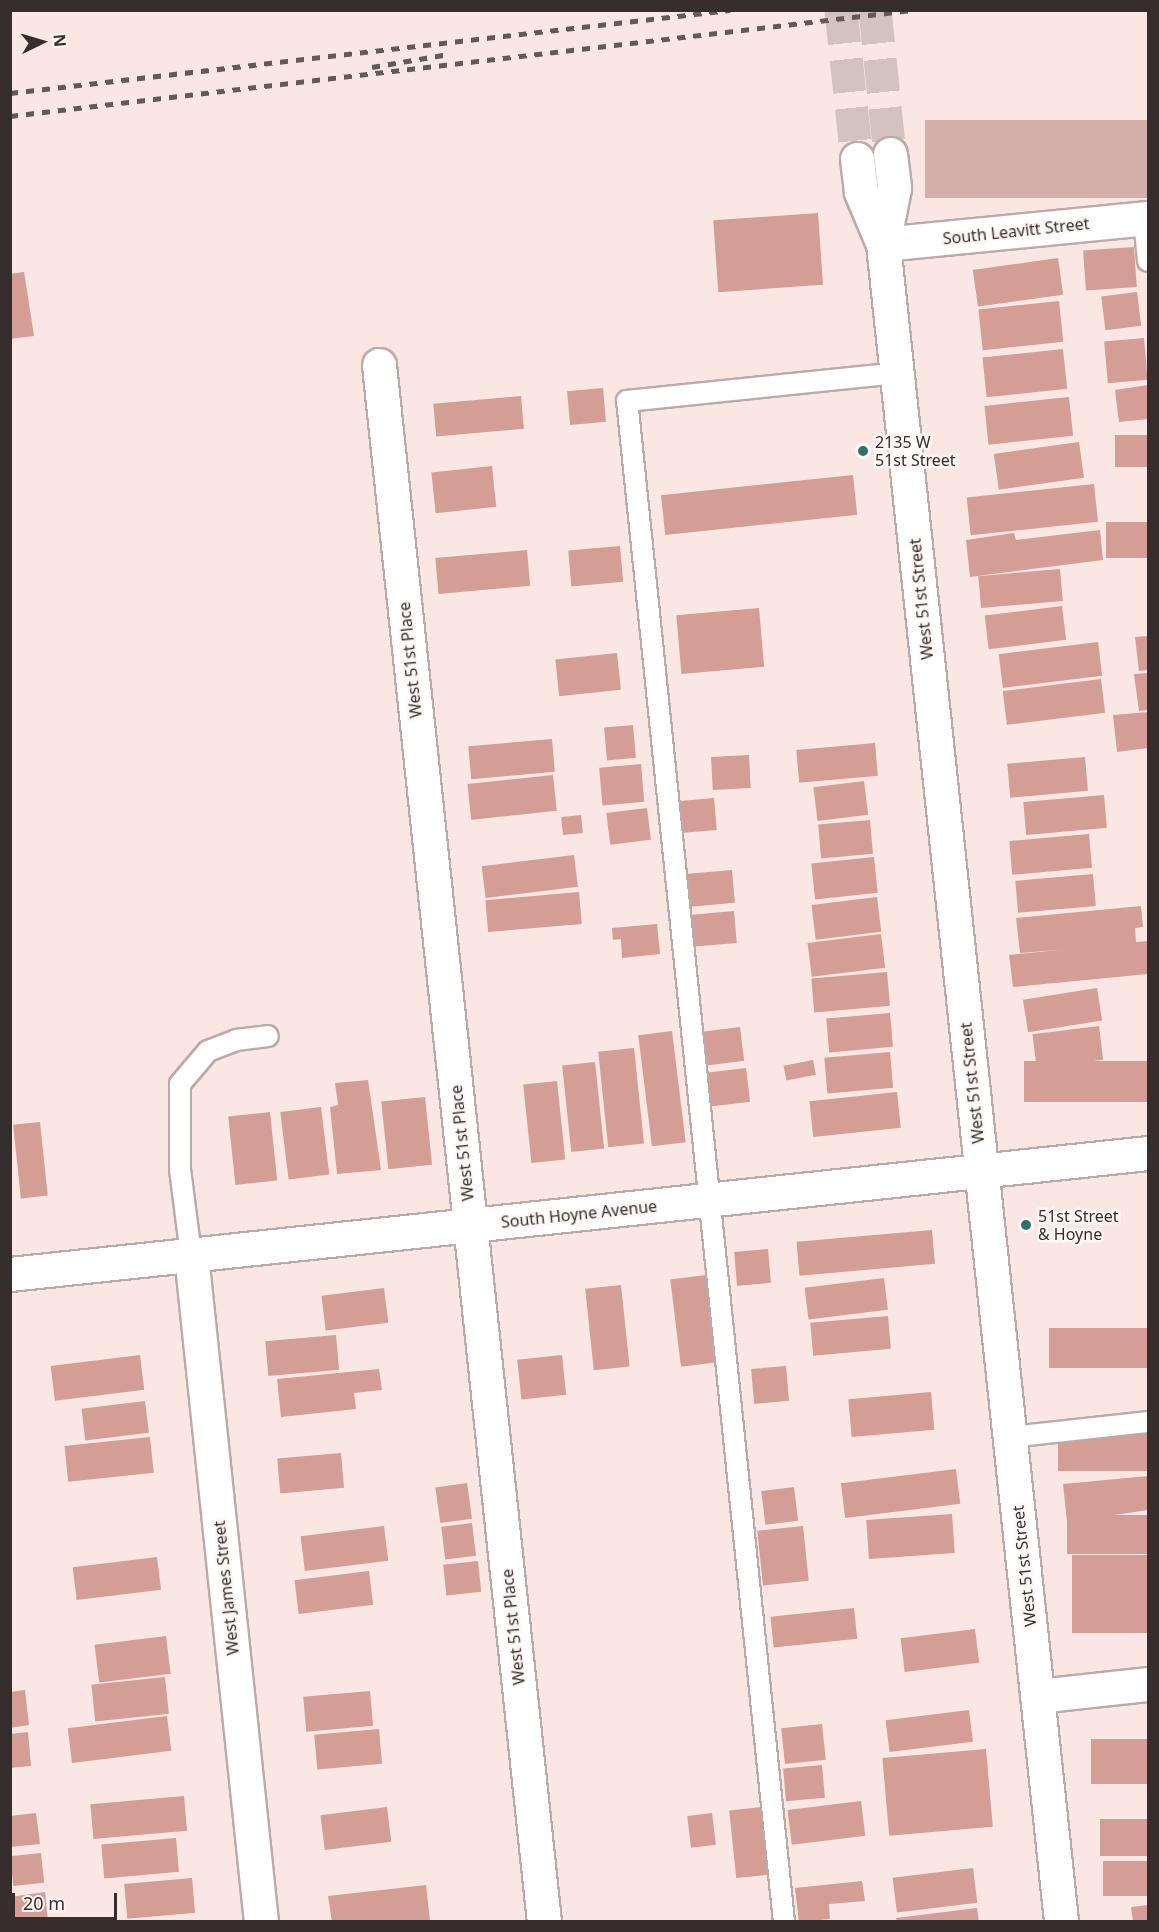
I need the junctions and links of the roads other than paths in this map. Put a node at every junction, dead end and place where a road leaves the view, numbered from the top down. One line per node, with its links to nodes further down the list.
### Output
1 (890, 154): 4 (street, West 51st Street)
2 (856, 159): 4 (street, West 51st Street)
3 (1146, 218): 4 (street, South Leavitt Street); 5 (lane)
4 (883, 244): 7 (street, West 51st Street)
5 (1149, 261)
6 (379, 365): 12 (street, West 51st Place)
7 (897, 373): 10 (street, West 51st Street); 11 (lane)
8 (268, 1036): 13 (lane)
9 (1149, 1153): 10 (street, South Hoyne Avenue)
10 (981, 1171): 11 (street, South Hoyne Avenue); 16 (street, West 51st Street)
11 (710, 1200): 12 (street, South Hoyne Avenue); 21 (lane)
12 (471, 1225): 13 (street, South Hoyne Avenue); 20 (street, West 51st Place)
13 (191, 1255): 14 (street, South Hoyne Avenue); 19 (street, West James Street)
14 (10, 1274)
15 (1149, 1422): 16 (lane)
16 (1010, 1437): 18 (street, West 51st Street)
17 (1149, 1684): 18 (street)
18 (1037, 1696): 22 (street, West 51st Street)
19 (261, 1922)
20 (544, 1922)
21 (784, 1922)
22 (1061, 1922)

